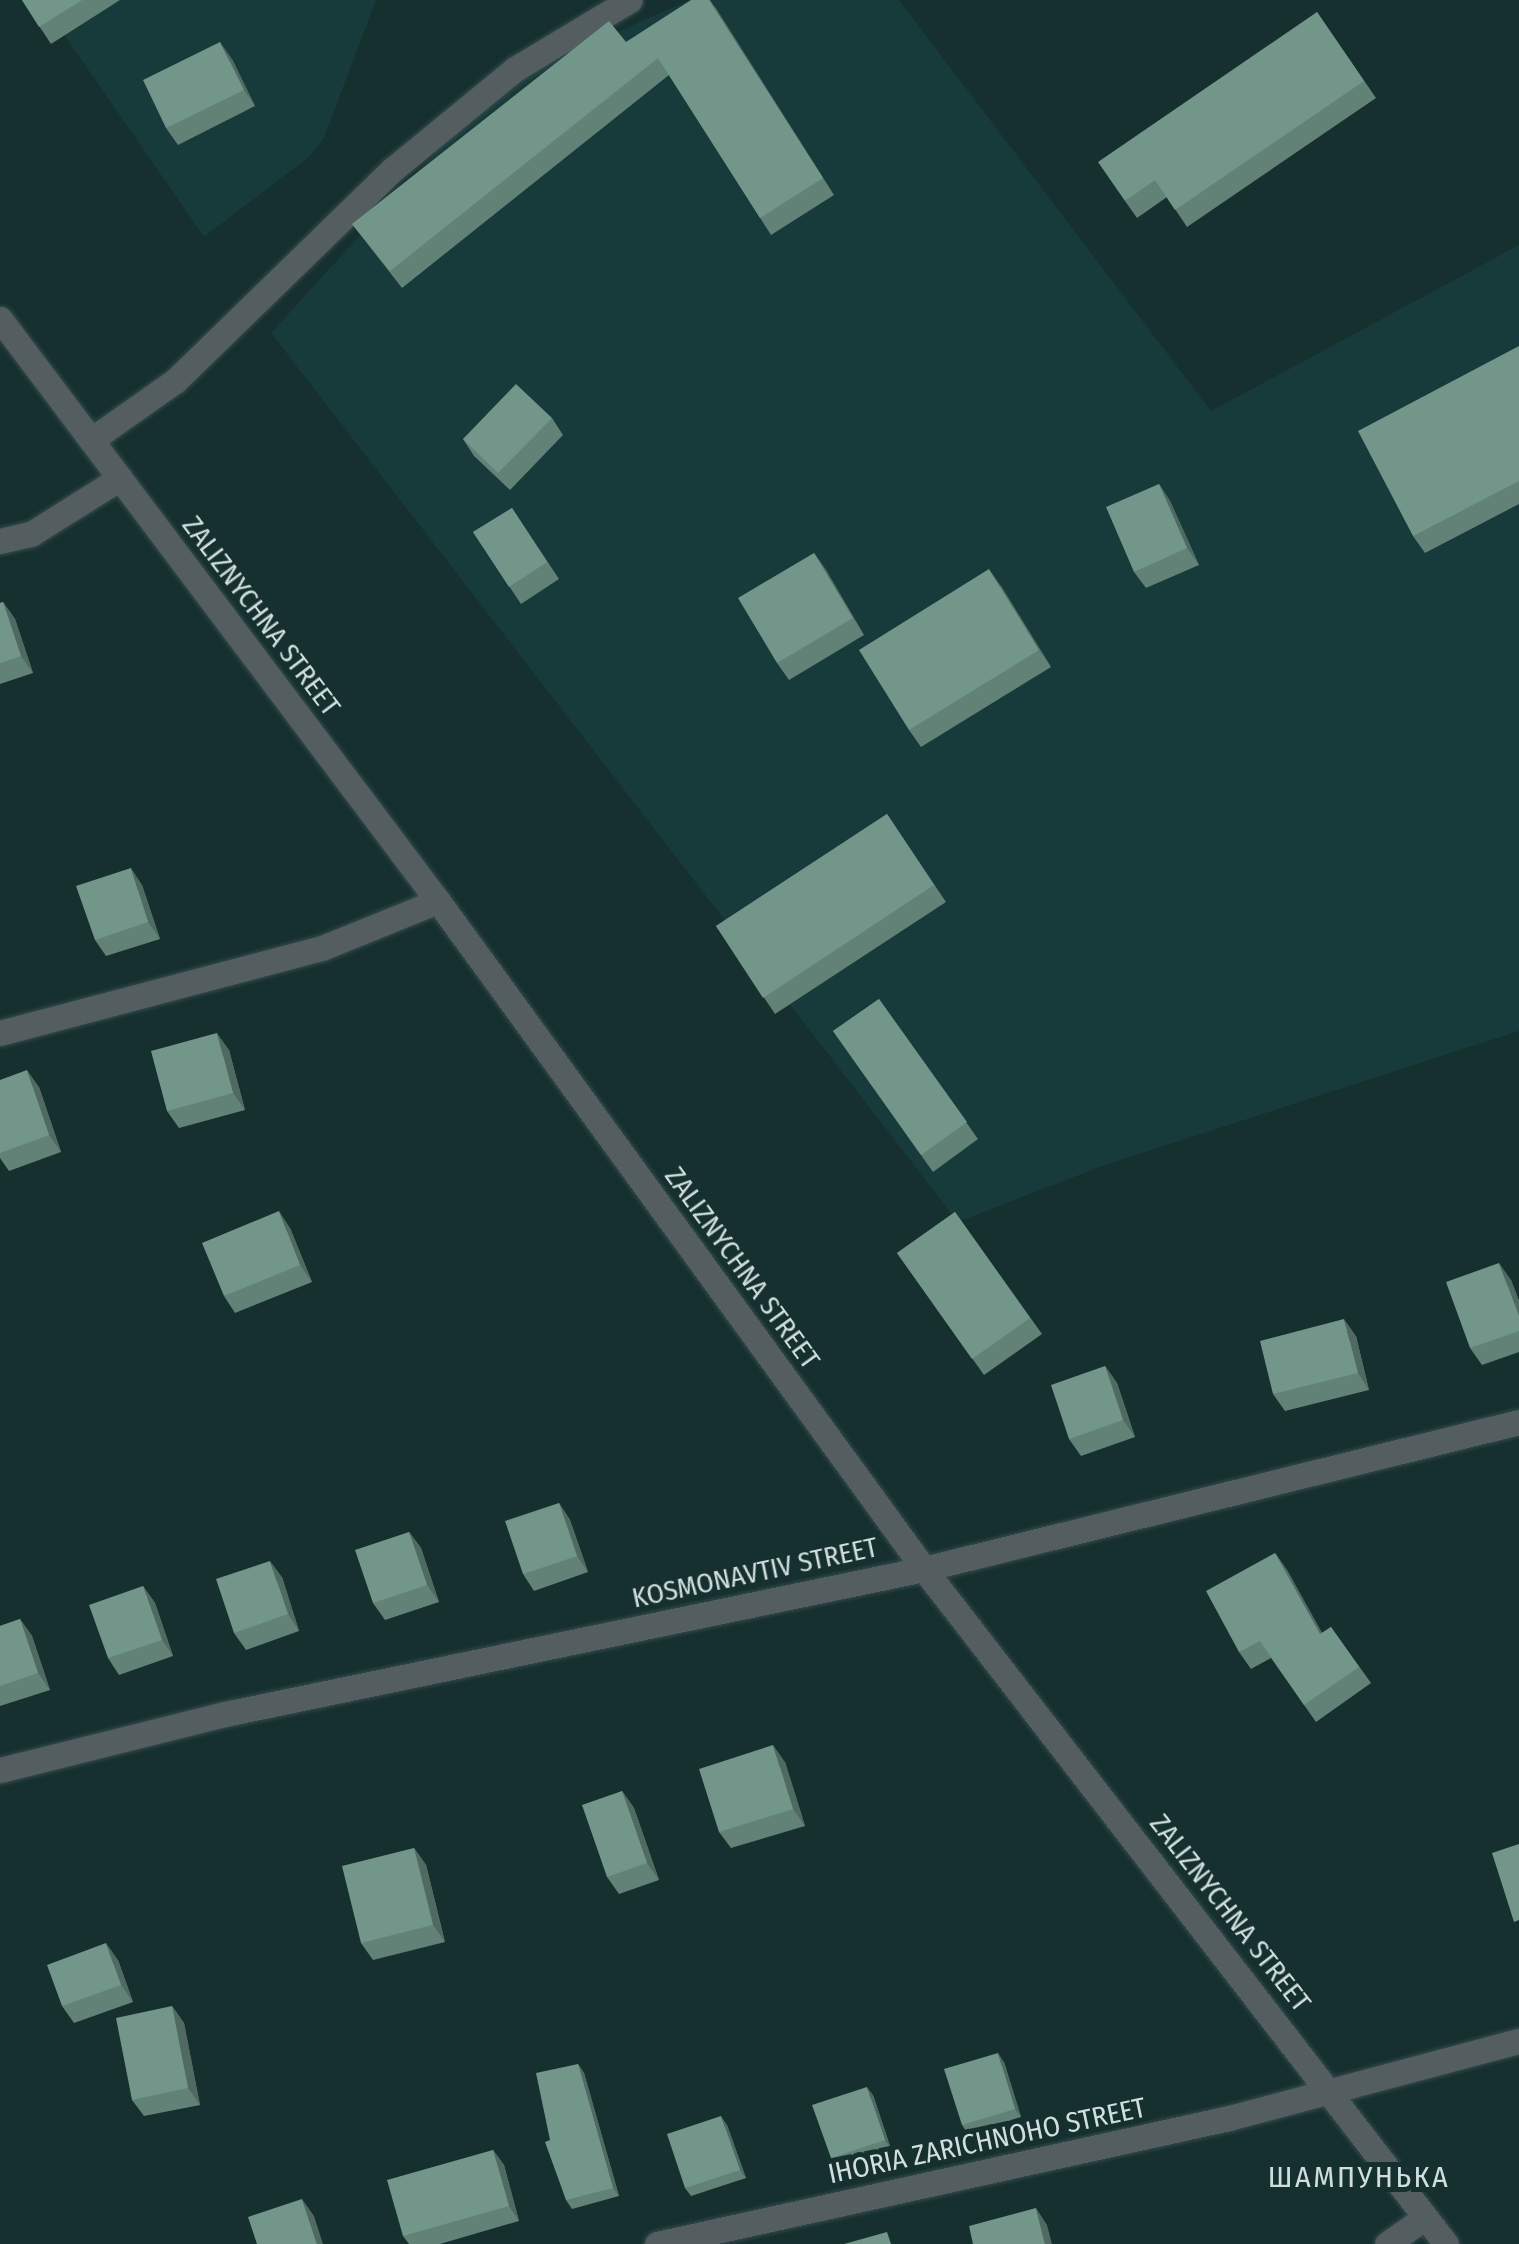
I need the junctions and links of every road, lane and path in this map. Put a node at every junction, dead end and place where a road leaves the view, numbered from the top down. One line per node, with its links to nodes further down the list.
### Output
1 (630, 0): 3 (street)
2 (0, 319): 3 (street, ZALIZNYCHNA STREET)
3 (92, 440): 4 (street, ZALIZNYCHNA STREET)
4 (120, 478): 5 (street); 6 (street, ZALIZNYCHNA STREET)
5 (0, 540)
6 (438, 900): 7 (street); 9 (street, ZALIZNYCHNA STREET)
7 (0, 1033)
8 (1519, 1422): 9 (street, KOSMONAVTIV STREET)
9 (924, 1569): 10 (street, KOSMONAVTIV STREET); 12 (street, ZALIZNYCHNA STREET)
10 (0, 1770)
11 (1519, 2041): 12 (street, IHORIA ZARICHNOHO STREET)
12 (1328, 2089): 13 (street, ZALIZNYCHNA STREET); 14 (street, IHORIA ZARICHNOHO STREET)
13 (1424, 2218): 15 (street); 16 (street, ZALIZNYCHNA STREET)
14 (657, 2244)
15 (1388, 2244)
16 (1446, 2244)

